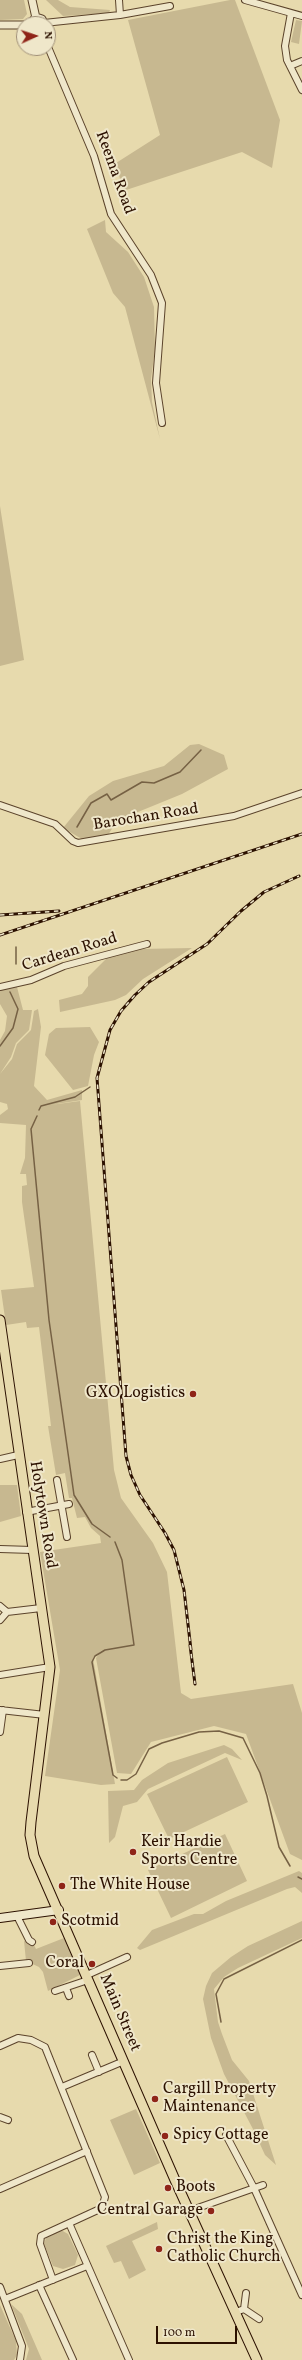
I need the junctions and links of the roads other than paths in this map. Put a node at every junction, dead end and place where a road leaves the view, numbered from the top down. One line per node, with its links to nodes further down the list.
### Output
1 (32, 0): 7 (street)
2 (119, 0): 6 (street)
3 (245, 0): 5 (street)
4 (170, 6): 6 (street)
5 (291, 13): 8 (street); 14 (street)
6 (120, 15): 9 (street)
7 (34, 16)
8 (302, 16)
9 (56, 23)
10 (16, 25): 11 (street)
11 (0, 26)
12 (52, 56): 16 (street, Reema Road)
13 (302, 61): 14 (street)
14 (290, 66): 15 (street)
15 (302, 90)
16 (162, 423)
17 (302, 793): 18 (street, Barochan Road)
18 (0, 805)
19 (148, 944): 20 (street, Cardean Road)
20 (0, 986)
21 (0, 1320): 22 (main road, Holytown Road)
22 (18, 1455): 23 (street); 27 (main road, Holytown Road)
23 (0, 1459)
24 (58, 1480): 26 (street)
25 (69, 1504): 26 (street)
26 (61, 1505): 27 (street); 28 (street)
27 (26, 1512): 30 (main road, Holytown Road)
28 (67, 1537)
29 (0, 1549): 30 (street)
30 (32, 1550): 32 (main road, Holytown Road)
31 (0, 1606): 33 (street)
32 (41, 1608): 33 (street); 35 (main road, Holytown Road)
33 (7, 1612): 34 (street)
34 (0, 1620)
35 (50, 1667): 36 (street); 38 (main road, Holytown Road)
36 (0, 1675)
37 (2, 1710): 38 (street); 39 (street)
38 (44, 1715): 40 (main road, Main Street)
39 (0, 1732)
40 (59, 1910): 41 (main road); 47 (main road, Main Street)
41 (17, 1916): 42 (main road); 43 (street)
42 (0, 1918)
43 (32, 1942)
44 (127, 1957): 47 (street)
45 (29, 1963): 46 (street)
46 (0, 1966)
47 (87, 1978): 48 (street); 53 (main road, Main Street)
48 (66, 1988): 49 (street); 50 (street)
49 (56, 1991)
50 (69, 1996)
51 (0, 2046): 55 (street)
52 (92, 2054): 54 (street)
53 (124, 2061): 54 (street); 63 (main road, Main Street)
54 (99, 2072): 55 (street)
55 (62, 2088): 59 (street)
56 (0, 2118): 57 (street)
57 (8, 2120)
58 (226, 2135): 61 (street)
59 (87, 2152): 62 (street); 64 (street)
60 (263, 2185): 61 (street)
61 (254, 2188): 63 (street); 69 (street)
62 (0, 2189)
63 (189, 2211): 72 (main road, Main Street)
64 (69, 2223): 65 (street); 66 (street)
65 (87, 2266): 66 (street); 76 (street)
66 (53, 2280): 67 (street)
67 (39, 2286): 71 (street); 75 (street)
68 (0, 2287): 71 (street)
69 (301, 2292)
70 (246, 2293): 72 (street)
71 (5, 2299): 74 (street)
72 (240, 2311): 73 (street); 77 (main road, Main Street)
73 (259, 2319)
74 (20, 2360)
75 (73, 2360)
76 (129, 2360)
77 (257, 2360)

